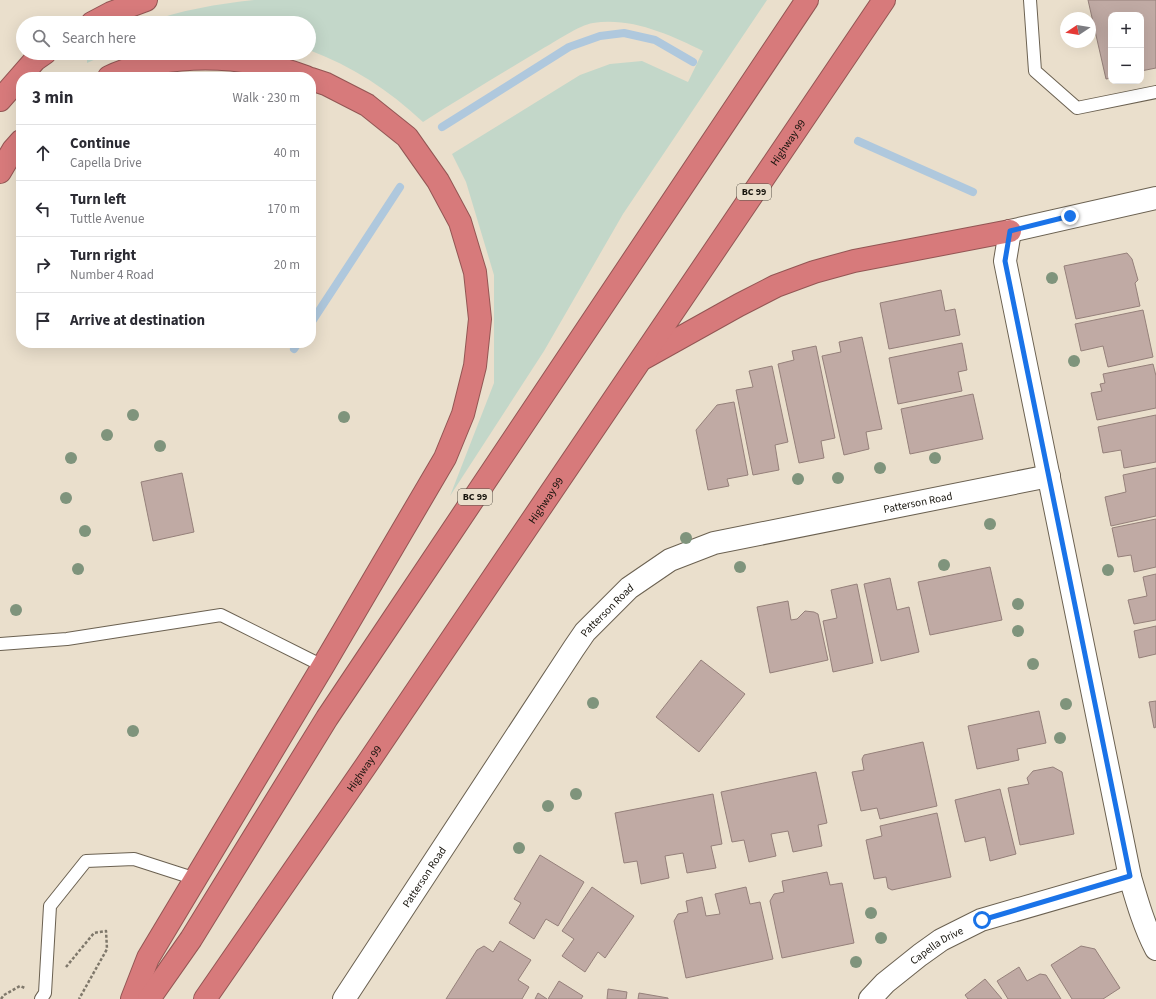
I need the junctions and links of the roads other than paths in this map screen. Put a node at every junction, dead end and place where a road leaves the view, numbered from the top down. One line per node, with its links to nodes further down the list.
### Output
1 (146, 0): 5 (highway)
2 (807, 0): 30 (highway, BC 99)
3 (884, 0): 20 (highway, Highway 99 / BC 99)
4 (1030, 0): 14 (lane)
5 (105, 16)
6 (35, 60): 9 (highway)
7 (181, 60): 10 (highway)
8 (232, 60): 11 (highway)
9 (24, 72)
10 (120, 72)
11 (291, 72)
12 (316, 81): 23 (highway)
13 (16, 82): 15 (highway)
14 (1156, 92)
15 (0, 100)
16 (16, 147): 17 (highway)
17 (0, 172)
18 (1156, 198): 19 (street)
19 (1010, 231): 20 (highway); 21 (street)
20 (639, 361): 28 (highway, Highway 99 / BC 99)
21 (1049, 476): 24 (street); 31 (street, Patterson Road)
22 (0, 644): 23 (lane)
23 (323, 666): 25 (highway)
24 (1130, 876): 26 (street); 32 (street, Capella Drive)
25 (196, 879): 27 (lane); 29 (highway)
26 (1156, 949)
27 (43, 996)
28 (208, 997)
29 (132, 999)
30 (150, 999)
31 (344, 999)
32 (870, 999)

